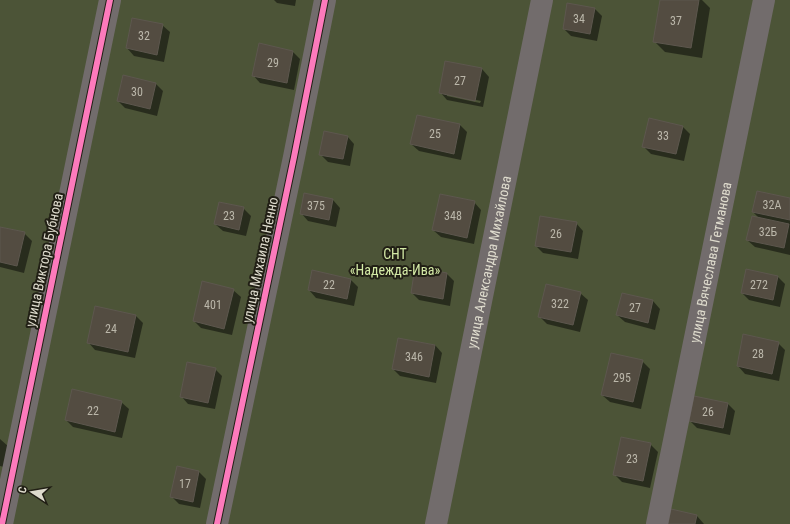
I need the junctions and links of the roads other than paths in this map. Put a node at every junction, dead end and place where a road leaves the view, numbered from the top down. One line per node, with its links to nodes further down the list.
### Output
1 (110, 0): 5 (street, улица Виктора Бубнова)
2 (325, 0): 6 (street, улица Михаила Ненно)
3 (542, 0): 7 (street, улица Александра Михайлова)
4 (764, 0): 8 (street, улица Вячеслава Гетманова)
5 (2, 524)
6 (217, 524)
7 (436, 524)
8 (657, 524)

